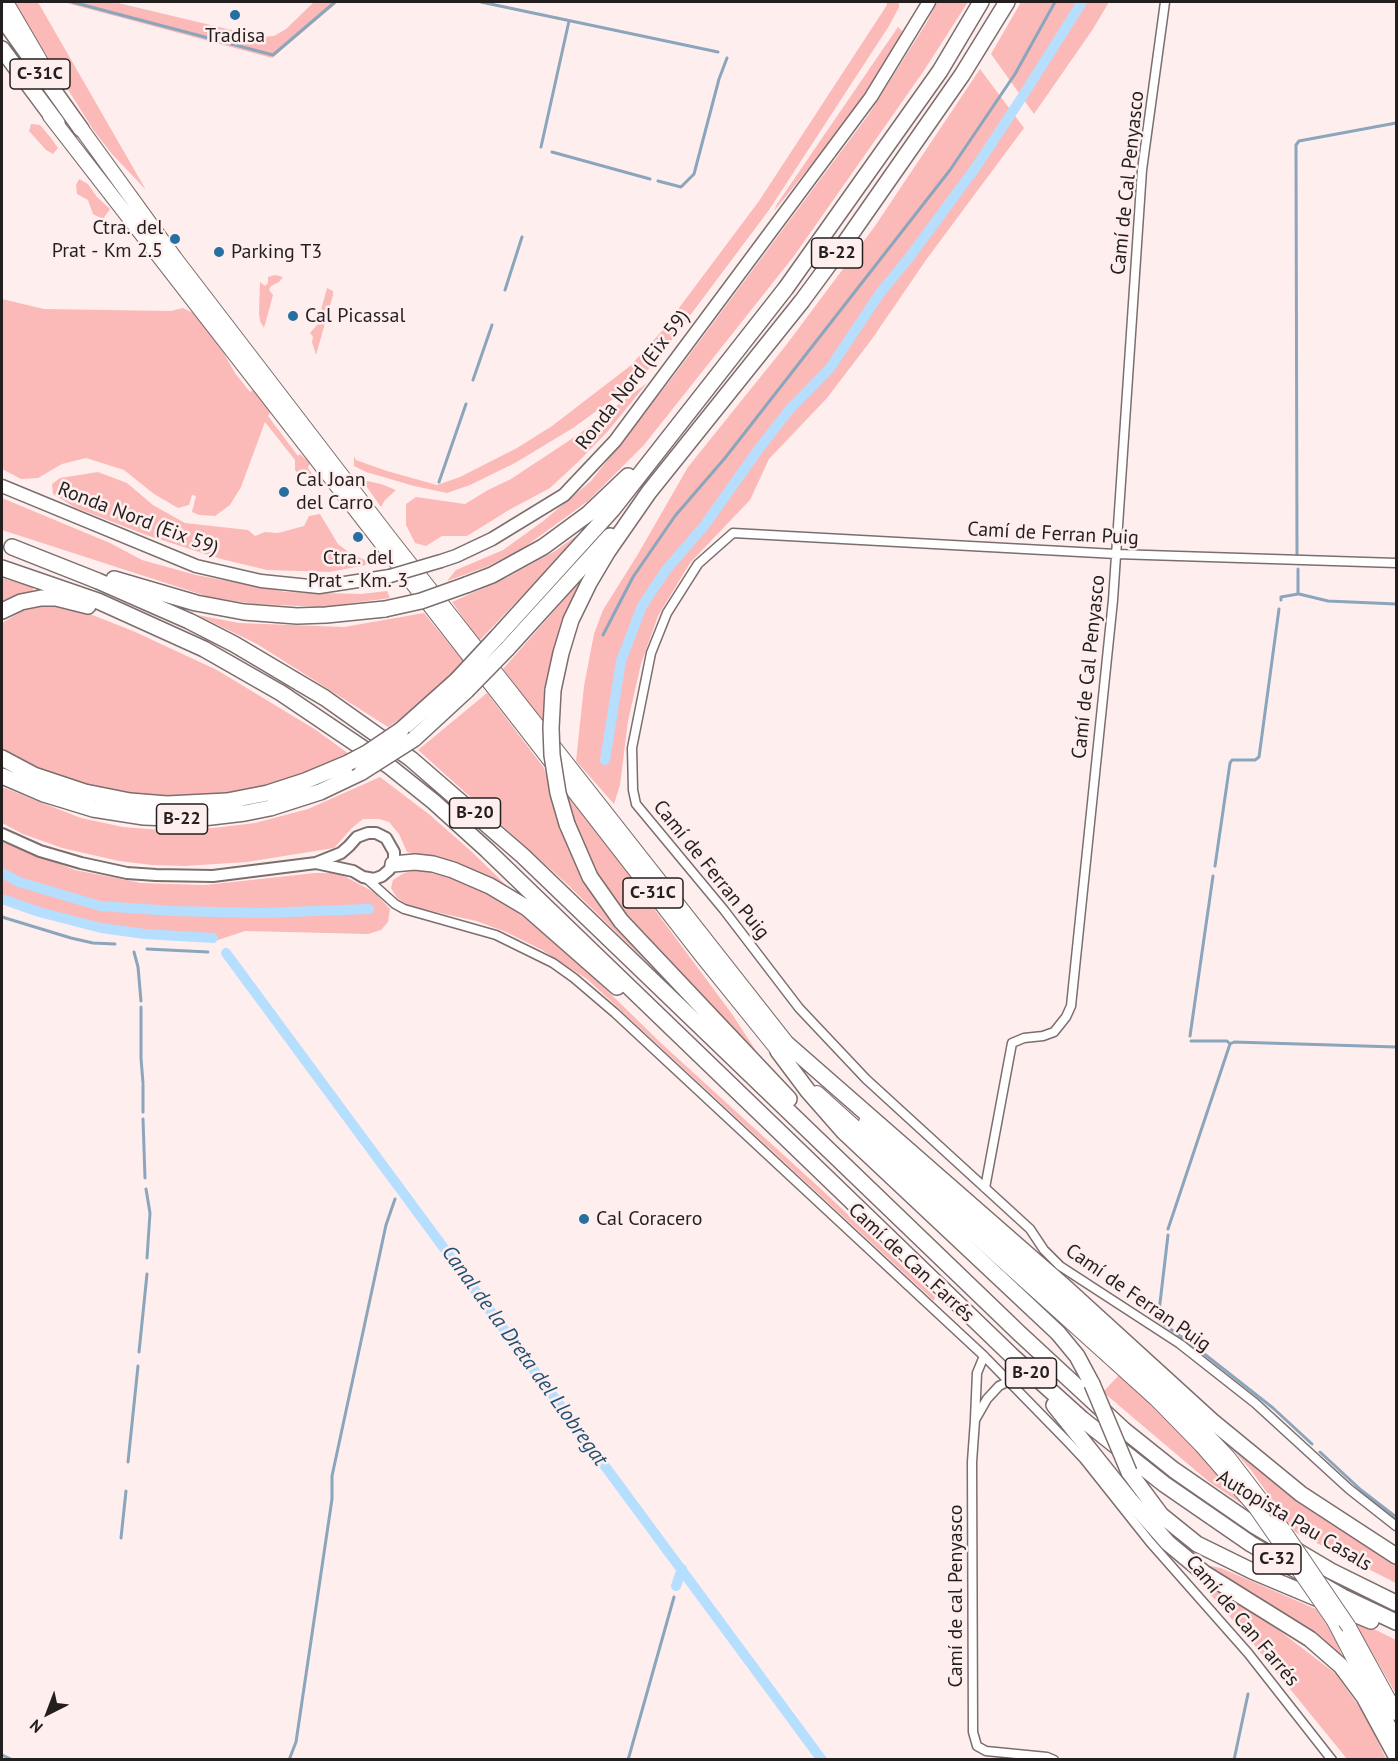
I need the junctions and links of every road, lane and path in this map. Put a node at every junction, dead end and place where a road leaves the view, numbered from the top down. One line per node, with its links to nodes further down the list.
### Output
1 (6, 2): 10 (highway)
2 (929, 2): 12 (main road, Ronda Nord (Eix 59), bridge)
3 (981, 2): 11 (highway, B-22)
4 (1007, 2): 13 (highway, B-22)
5 (1165, 2): 15 (street, Camí de Cal Penyasco)
6 (2, 18): 10 (highway, C-31C)
7 (2, 49): 9 (highway, C-31C)
8 (2, 61): 9 (highway, C-31C)
9 (57, 123): 31 (highway, C-31C)
10 (81, 129): 31 (highway, C-31C)
11 (664, 440): 14 (highway, bridge); 20 (highway, B-22)
12 (2, 486)
13 (650, 492): 20 (highway, B-22); 33 (highway, bridge)
14 (7, 546): 33 (highway, B-20)
15 (1116, 554): 16 (street, Camí de Ferran Puig); 34 (street, Camí de Cal Penyasco); 34 (street, Camí de Ferran Puig)
16 (1396, 563)
17 (2, 567): 19 (highway, B-20)
18 (2, 611): 19 (highway)
19 (153, 624): 32 (highway, B-20)
20 (502, 643): 21 (highway, B-22, bridge)
21 (407, 734): 22 (highway, B-22, bridge); 23 (highway, B-22, bridge)
22 (2, 758)
23 (2, 776)
24 (2, 834): 26 (street)
25 (350, 846): 26 (street); 27 (street); 28 (street)
26 (316, 863): 28 (street)
27 (388, 869): 29 (street); 30 (street); 32 (highway)
28 (353, 871): 29 (street)
29 (366, 878): 30 (street, Camí de Can Farrés)
30 (386, 895): 36 (street, Camí de Can Farrés)
31 (782, 1047): 42 (highway); 45 (highway, bridge); 46 (highway, C-31C, bridge); 47 (highway, C-31C, bridge)
32 (704, 1058): 35 (highway, B-20)
33 (864, 1185): 39 (highway, B-20)
34 (985, 1188): 41 (street, Camí de Ferran Puig)
35 (1011, 1355): 40 (highway, B-20); 49 (highway)
36 (984, 1356): 37 (street, Camí de Can Farrés); 38 (street)
37 (1009, 1381): 38 (street, Camí de cal Penyasco); 51 (street, Camí de Can Farrés)
38 (975, 1420): 50 (street, Camí de cal Penyasco)
39 (1174, 1470): 43 (highway, Autopista Pau Casals / C-32)
40 (1164, 1484): 44 (highway, Autopista Pau Casals / C-32)
41 (1396, 1526)
42 (1396, 1556)
43 (1396, 1603)
44 (1396, 1622)
45 (1396, 1631)
46 (1375, 1696): 48 (highway, C-31C); 49 (highway)
47 (1396, 1713)
48 (1396, 1740)
49 (1396, 1754)
50 (1054, 1760)
51 (1332, 1760)

